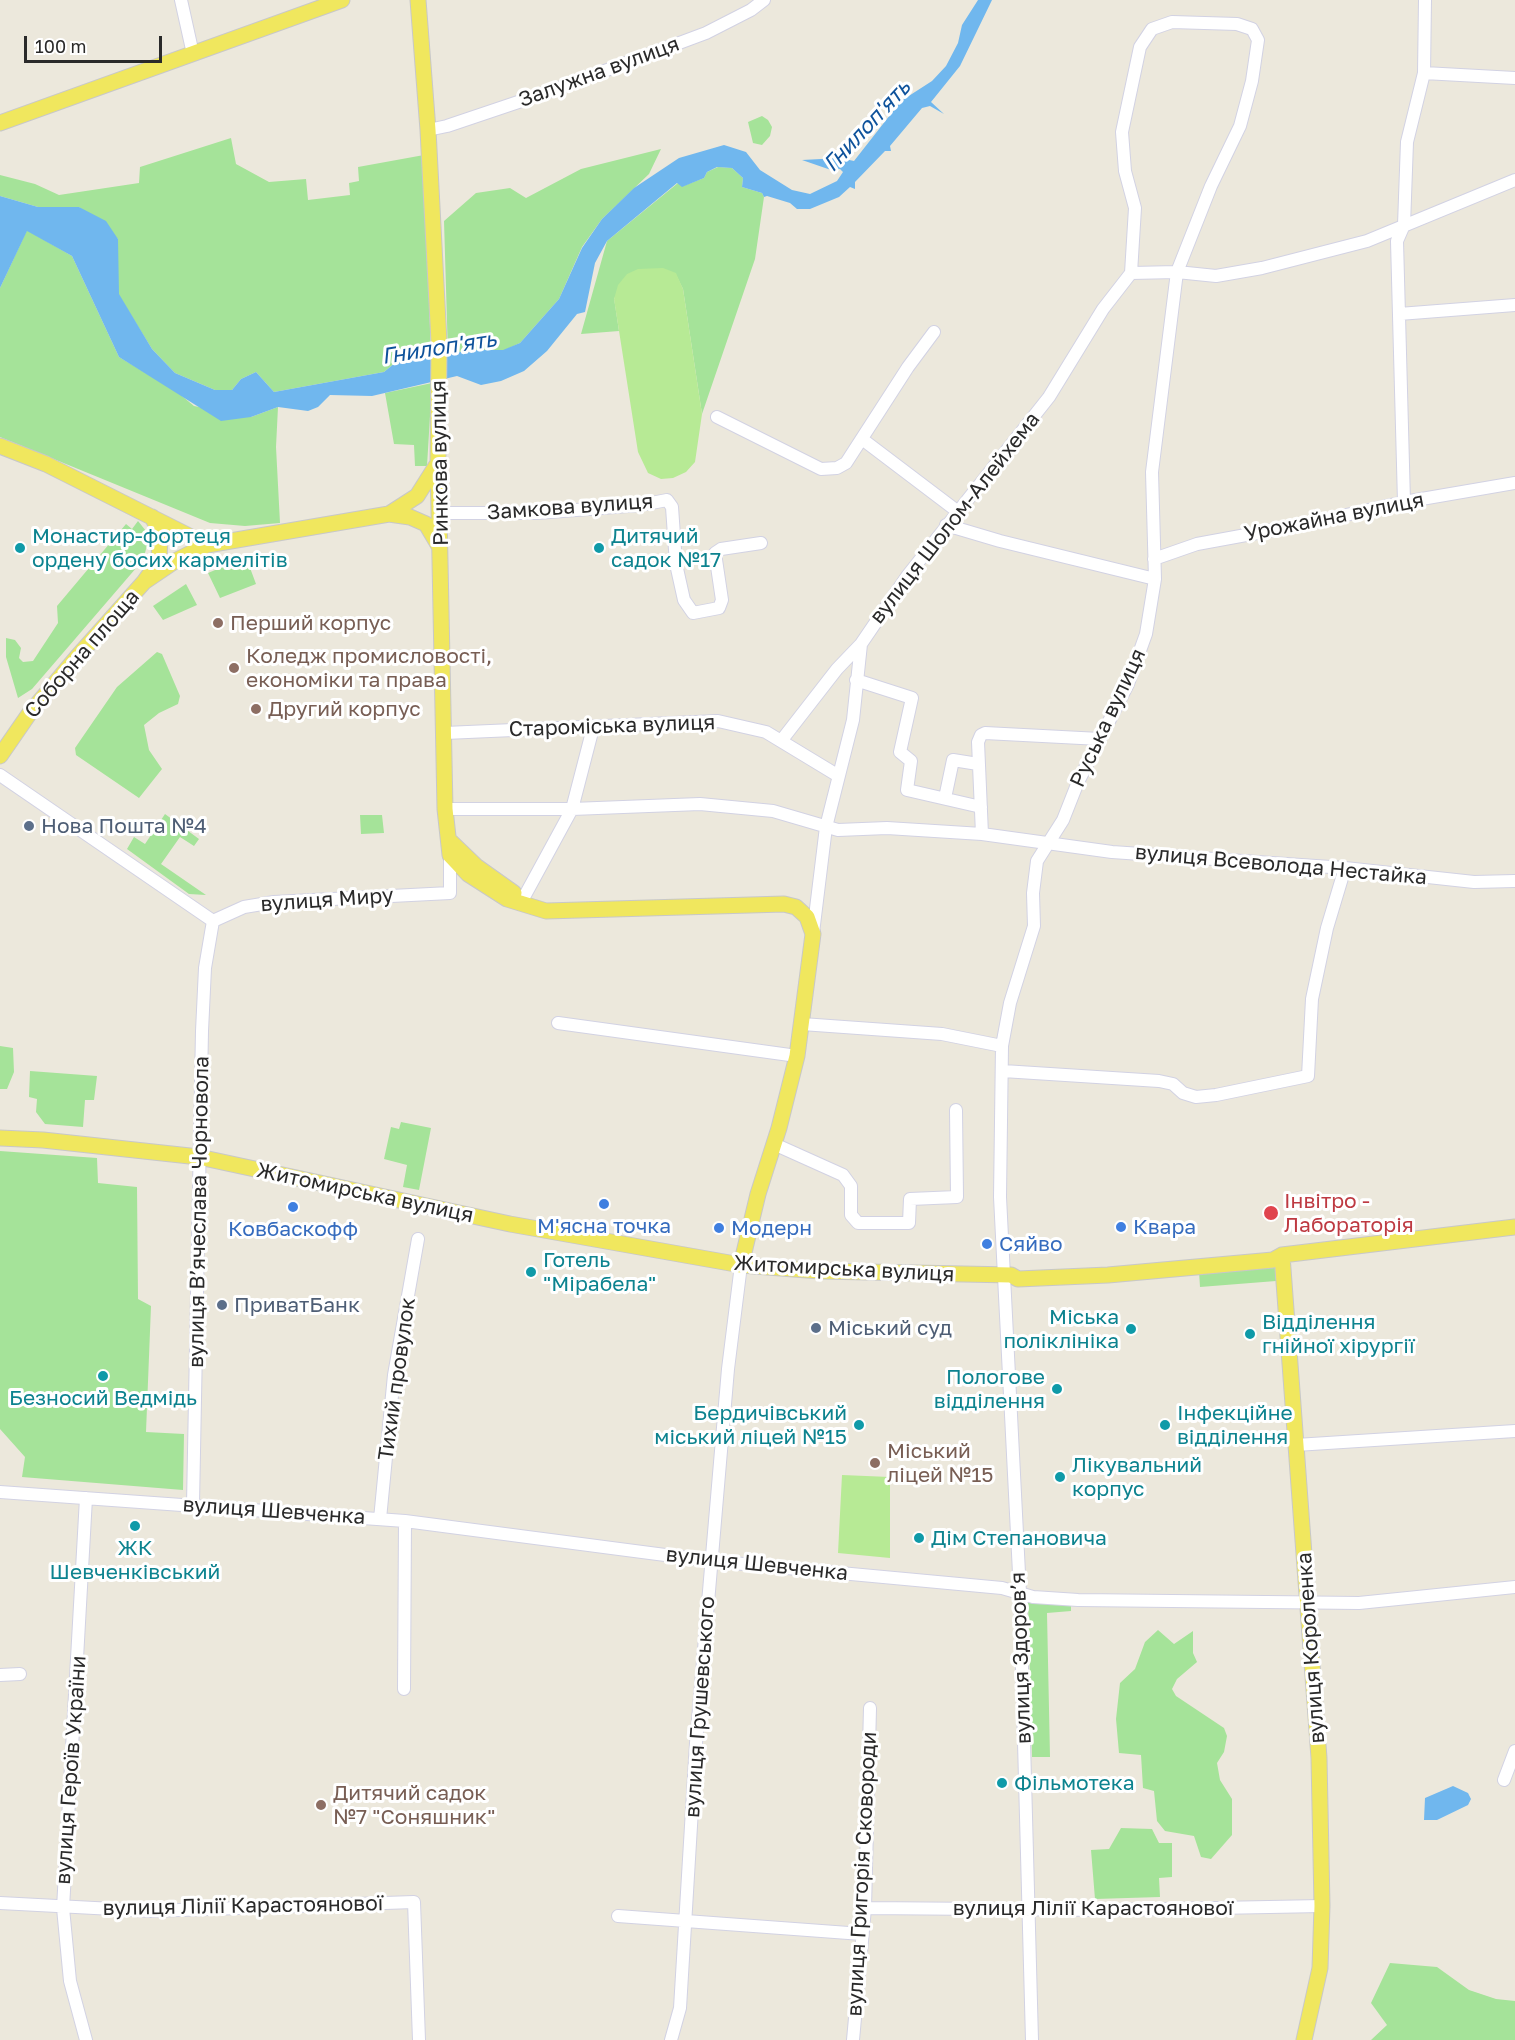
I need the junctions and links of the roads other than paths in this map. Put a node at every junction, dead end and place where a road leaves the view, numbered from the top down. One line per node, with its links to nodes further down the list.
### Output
1 (181, 0): 6 (street)
2 (342, 0): 6 (main road)
3 (418, 0): 10 (main road, Ринкова вулиця)
4 (764, 0): 10 (street, Залужна вулиця)
5 (1425, 0): 7 (street)
6 (193, 54): 9 (main road)
7 (1424, 73): 8 (street); 12 (street)
8 (1515, 78)
9 (0, 123)
10 (429, 130): 21 (main road, Ринкова вулиця)
11 (1515, 180): 12 (street)
12 (1404, 225): 13 (street); 16 (street)
13 (1177, 272): 14 (street); 14 (street, Руська вулиця); 32 (street, Руська вулиця)
14 (1131, 273): 24 (street, вулиця Шолом-Алейхема)
15 (1515, 305): 16 (street)
16 (1400, 314): 23 (street)
17 (934, 332): 19 (street)
18 (717, 417): 19 (street)
19 (862, 439): 24 (street)
20 (0, 446): 27 (main road)
21 (438, 462): 25 (main road, Ринкова вулиця); 26 (main road)
22 (1515, 483): 23 (street, Урожайна вулиця)
23 (1404, 502): 32 (street, Урожайна вулиця)
24 (957, 511): 28 (street, вулиця Шолом-Алейхема)
25 (440, 513): 29 (street, Замкова вулиця); 31 (main road, Ринкова вулиця)
26 (389, 514): 30 (main road); 31 (main road)
27 (152, 517): 30 (main road); 34 (main road, Соборна площа)
28 (946, 525): 33 (street); 35 (street, вулиця Шолом-Алейхема)
29 (761, 543)
30 (207, 545): 34 (main road, Соборна площа)
31 (441, 548): 38 (main road, Ринкова вулиця)
32 (1154, 559): 33 (street, Руська вулиця)
33 (1155, 579): 39 (street, Руська вулиця)
34 (144, 582): 41 (main road, Соборна площа)
35 (861, 644): 36 (street, вулиця Шолом-Алейхема); 40 (street)
36 (856, 680): 44 (street, вулиця Шолом-Алейхема); 45 (street)
37 (593, 728): 38 (street, Староміська вулиця); 40 (street, Староміська вулиця); 48 (street)
38 (445, 733): 47 (main road, Ринкова вулиця)
39 (1100, 739): 42 (street); 52 (street, Руська вулиця)
40 (781, 741): 44 (street, Староміська вулиця)
41 (0, 756)
42 (978, 764): 45 (street); 46 (street)
43 (0, 775): 58 (street)
44 (837, 775): 49 (street, вулиця Шолом-Алейхема)
45 (945, 798): 46 (street)
46 (981, 807): 50 (street)
47 (446, 809): 48 (street, вулиця Всеволода Нестайка); 51 (main road, Ринкова вулиця)
48 (572, 809): 49 (street, вулиця Всеволода Нестайка); 56 (street)
49 (826, 827): 50 (street, вулиця Всеволода Нестайка); 59 (street, вулиця Шолом-Алейхема)
50 (982, 834): 52 (street, вулиця Всеволода Нестайка)
51 (447, 837): 53 (main road, Ринкова вулиця); 56 (main road)
52 (1048, 843): 54 (street, вулиця Всеволода Нестайка); 62 (street, Руська вулиця)
53 (450, 855): 57 (main road); 58 (street, вулиця Миру)
54 (1345, 868): 55 (street, вулиця Всеволода Нестайка); 64 (street)
55 (1515, 881)
56 (523, 898): 57 (main road)
57 (538, 908): 59 (main road)
58 (213, 921): 68 (street, вулиця Вʼячеслава Чорновола)
59 (813, 934): 61 (main road, вулиця Шолом-Алейхема)
60 (558, 1023): 63 (street)
61 (802, 1024): 62 (street); 63 (main road, вулиця Шолом-Алейхема)
62 (1002, 1046): 64 (street, Руська вулиця)
63 (798, 1056): 67 (main road, вулиця Шолом-Алейхема)
64 (1003, 1071): 73 (street, Руська вулиця)
65 (956, 1110): 67 (street)
66 (0, 1138): 68 (main road, Житомирська вулиця)
67 (774, 1144): 72 (main road, вулиця Шолом-Алейхема)
68 (199, 1157): 72 (main road, Житомирська вулиця); 78 (street, вулиця Вʼячеслава Чорновола)
69 (1515, 1227): 71 (main road, Житомирська вулиця)
70 (418, 1239): 79 (street, Тихий провулок)
71 (1282, 1255): 73 (main road, Житомирська вулиця); 75 (main road, вулиця Короленка)
72 (741, 1265): 73 (main road, Житомирська вулиця); 81 (street, вулиця Грушевського)
73 (1007, 1275): 83 (street, вулиця Здоровʼя)
74 (1515, 1431): 75 (street)
75 (1296, 1445): 84 (main road, вулиця Короленка)
76 (0, 1492): 77 (street, вулиця Шевченка)
77 (86, 1498): 78 (street, вулиця Шевченка); 93 (street, вулиця Героїв України)
78 (193, 1504): 79 (street, вулиця Шевченка)
79 (380, 1519): 80 (street, вулиця Шевченка)
80 (405, 1521): 81 (street, вулиця Шевченка); 87 (street)
81 (711, 1561): 83 (street, вулиця Шевченка); 97 (street, вулиця Грушевського)
82 (1515, 1587): 84 (street, вулиця Шевченка)
83 (1020, 1593): 84 (street, вулиця Шевченка); 95 (street, вулиця Здоровʼя)
84 (1308, 1604): 92 (main road, вулиця Короленка)
85 (20, 1674): 86 (street)
86 (0, 1675)
87 (404, 1689)
88 (870, 1708): 94 (street, вулиця Григорія Сковороди)
89 (1515, 1751): 90 (street)
90 (1504, 1780)
91 (0, 1903): 93 (street, вулиця Лілії Карастоянової)
92 (1322, 1906): 95 (street, вулиця Лілії Карастоянової); 104 (main road, вулиця Короленка)
93 (63, 1908): 99 (street, вулиця Героїв України); 100 (street, вулиця Лілії Карастоянової)
94 (865, 1908): 95 (street, вулиця Лілії Карастоянової); 98 (street, вулиця Григорія Сковороди)
95 (1028, 1908): 103 (street, вулиця Здоровʼя)
96 (618, 1916): 97 (street)
97 (687, 1922): 98 (street); 101 (street, вулиця Грушевського)
98 (862, 1934): 102 (street, вулиця Григорія Сковороди)
99 (86, 2040)
100 (419, 2040)
101 (671, 2040)
102 (853, 2040)
103 (1032, 2040)
104 (1304, 2040)

